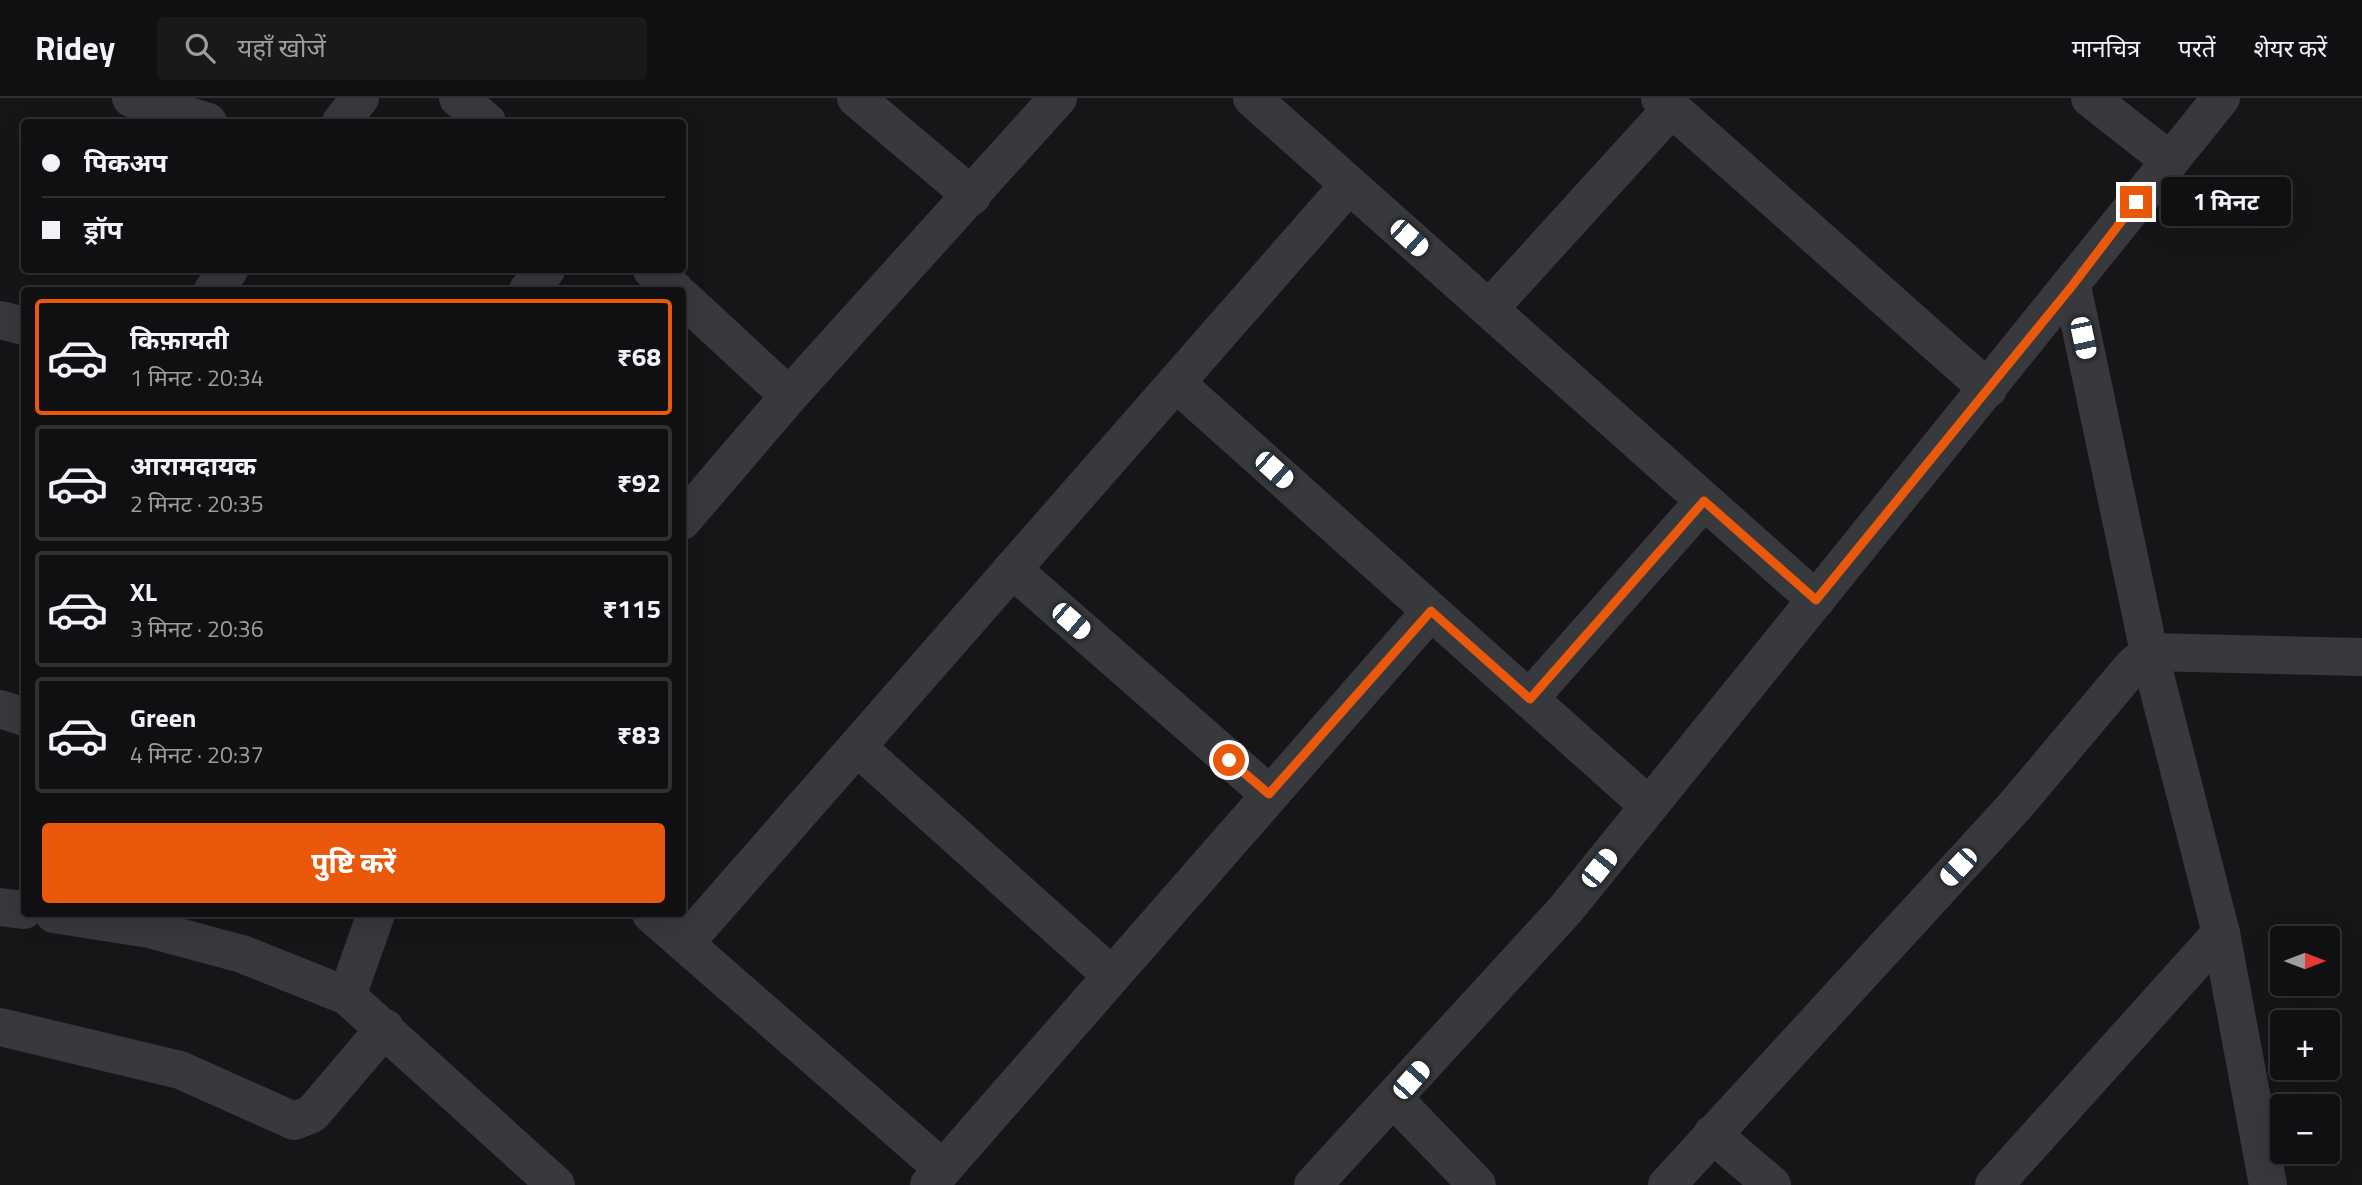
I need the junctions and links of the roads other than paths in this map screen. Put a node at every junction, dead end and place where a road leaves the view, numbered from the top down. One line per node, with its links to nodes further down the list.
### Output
1 (131, 98): 10 (street)
2 (360, 98): 11 (street)
3 (458, 98): 12 (street)
4 (856, 98): 15 (street)
5 (1059, 98): 15 (street)
6 (1252, 98): 14 (street)
7 (2090, 98): 13 (street)
8 (2221, 98): 13 (street)
9 (1666, 103): 22 (street); 26 (street)
10 (198, 119)
11 (343, 119)
12 (483, 119)
13 (2169, 160): 18 (street)
14 (1349, 185): 22 (street); 25 (street)
15 (972, 196): 27 (street)
16 (543, 273): 19 (street)
17 (655, 273): 20 (street)
18 (2072, 286): 26 (street); 33 (street)
19 (531, 287)
20 (672, 287)
21 (686, 301): 27 (street)
22 (1489, 309): 28 (street)
23 (0, 320): 24 (street)
24 (21, 325)
25 (1176, 383): 30 (street); 32 (street)
26 (1988, 389): 31 (street)
27 (789, 396): 29 (street)
28 (1704, 501): 31 (street); 35 (street)
29 (686, 516)
30 (1012, 569): 38 (street); 39 (street)
31 (1816, 600): 40 (street)
32 (1431, 611): 35 (street); 39 (street)
33 (2149, 653): 34 (street); 46 (street); 53 (street)
34 (2362, 657)
35 (1530, 699): 40 (street)
36 (0, 709): 37 (street)
37 (21, 716)
38 (857, 747): 47 (street); 48 (street)
39 (1269, 794): 48 (street)
40 (1649, 806): 52 (street)
41 (0, 907): 42 (street)
42 (21, 910)
43 (73, 917): 49 (street)
44 (375, 917): 49 (street)
45 (655, 917): 47 (street)
46 (2221, 933): 60 (street); 61 (street)
47 (685, 943): 54 (street)
48 (1111, 975): 54 (street)
49 (347, 996): 51 (street)
50 (0, 1027): 51 (street)
51 (385, 1028): 55 (street)
52 (1394, 1099): 56 (street); 57 (street)
53 (1712, 1134): 58 (street); 59 (street)
54 (936, 1177)
55 (556, 1185)
56 (1313, 1185)
57 (1477, 1185)
58 (1667, 1185)
59 (1772, 1185)
60 (1994, 1185)
61 (2268, 1185)

